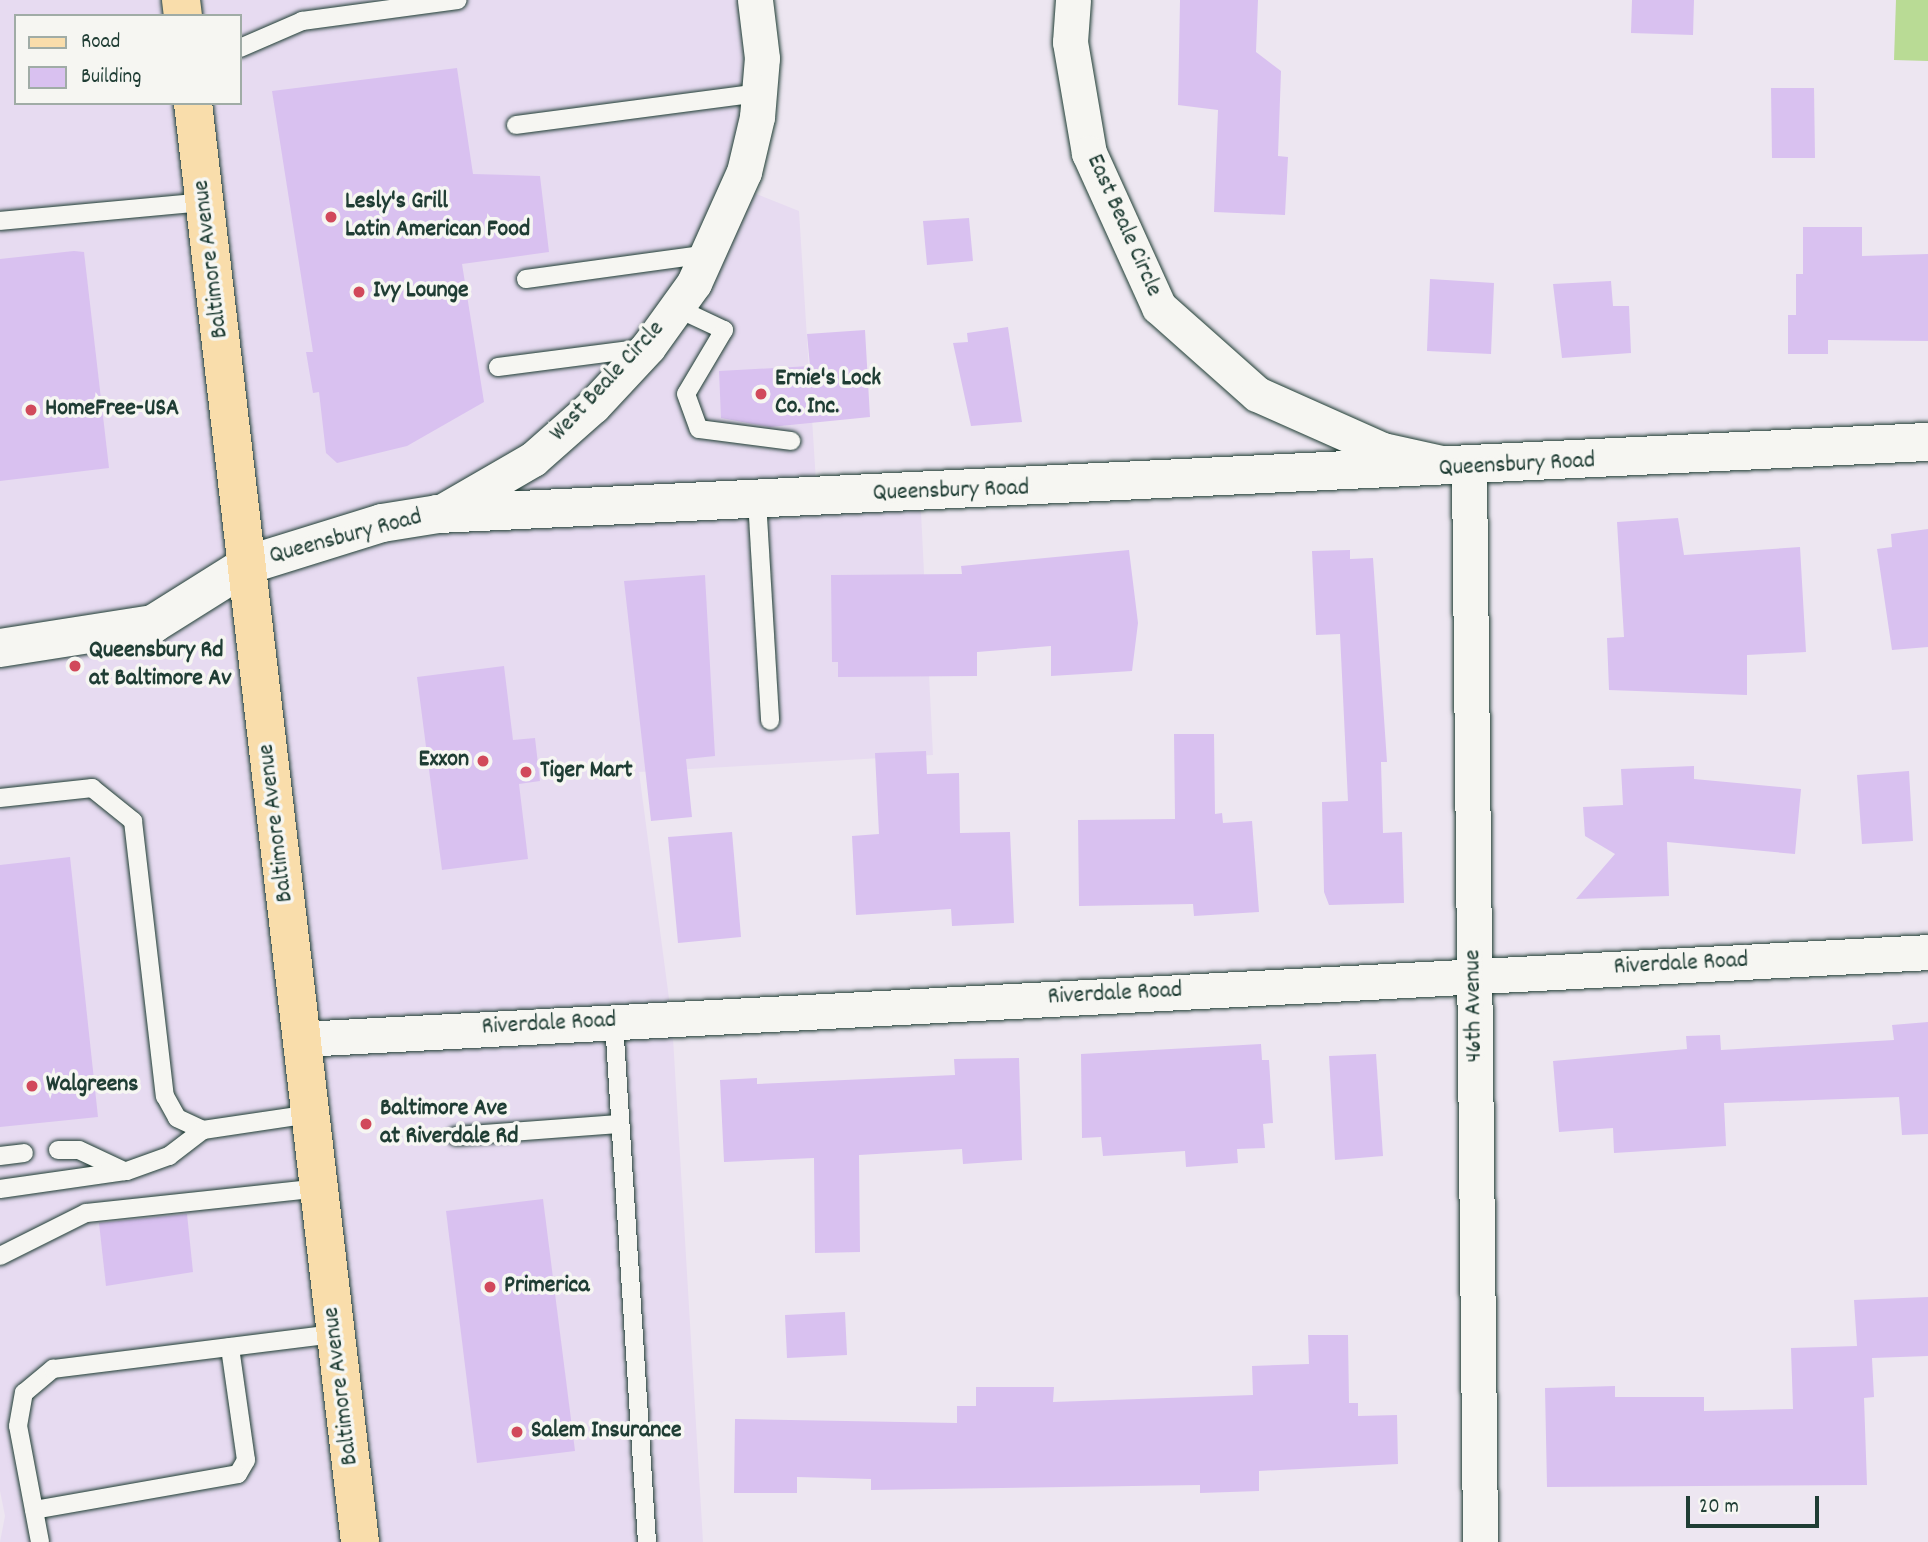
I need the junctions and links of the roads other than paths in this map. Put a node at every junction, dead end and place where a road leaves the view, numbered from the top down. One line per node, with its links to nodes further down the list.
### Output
1 (458, 0): 4 (lane)
2 (755, 0): 5 (street, West Beale Circle)
3 (1073, 0): 17 (street, East Beale Circle)
4 (242, 47)
5 (759, 93): 7 (lane); 10 (street, West Beale Circle)
6 (193, 105): 8 (main road, Baltimore Avenue)
7 (516, 125)
8 (205, 202): 9 (lane); 20 (main road, Baltimore Avenue)
9 (0, 221)
10 (710, 254): 11 (lane); 12 (street, West Beale Circle)
11 (526, 279)
12 (677, 308): 13 (street, West Beale Circle); 15 (lane)
13 (648, 347): 14 (lane); 19 (street, West Beale Circle)
14 (498, 367)
15 (792, 441)
16 (1928, 442): 17 (street, Queensbury Road)
17 (1469, 469): 18 (street, Queensbury Road); 25 (street, 46th Avenue)
18 (757, 500): 19 (street, Queensbury Road); 22 (lane)
19 (438, 514): 20 (street, Queensbury Road)
20 (247, 565): 21 (street, Queensbury Road); 27 (main road, Baltimore Avenue)
21 (0, 648)
22 (770, 721)
23 (0, 798): 30 (lane)
24 (1928, 952): 25 (street, Riverdale Road)
25 (1474, 976): 26 (street, Riverdale Road); 45 (street, 46th Avenue)
26 (614, 1022): 27 (street, Riverdale Road); 29 (lane)
27 (302, 1039): 28 (main road, Baltimore Avenue)
28 (310, 1114): 30 (lane); 36 (main road, Baltimore Avenue)
29 (620, 1124): 31 (lane); 44 (lane)
30 (202, 1130): 35 (lane)
31 (456, 1136)
32 (58, 1150): 35 (lane)
33 (24, 1153): 34 (lane)
34 (0, 1156)
35 (128, 1171): 37 (lane)
36 (319, 1188): 38 (lane); 39 (main road, Baltimore Avenue)
37 (0, 1189)
38 (0, 1256)
39 (335, 1334): 40 (lane); 43 (main road, Baltimore Avenue)
40 (230, 1347): 41 (lane); 41 (lane)
41 (34, 1510): 42 (lane)
42 (40, 1542)
43 (360, 1542)
44 (647, 1542)
45 (1480, 1542)

